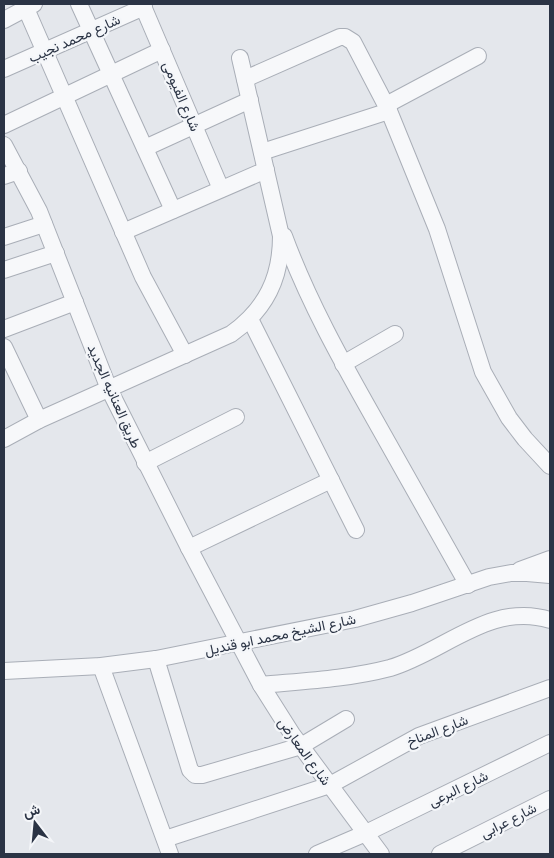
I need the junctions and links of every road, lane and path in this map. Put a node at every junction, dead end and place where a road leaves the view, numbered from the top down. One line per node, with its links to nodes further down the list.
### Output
1 (79, 4): 5 (street)
2 (28, 5): 4 (street); 7 (street)
3 (143, 6): 5 (street, شارع محمد نجيب); 6 (street, شارع الفيومى)
4 (4, 20)
5 (92, 30): 7 (street, شارع محمد نجيب); 11 (street)
6 (162, 50): 11 (street); 17 (street, شارع الفيومى)
7 (45, 51): 10 (street, شارع محمد نجيب); 13 (street)
8 (478, 56): 15 (street)
9 (240, 58): 12 (street)
10 (4, 69)
11 (112, 74): 13 (street); 19 (street)
12 (245, 79): 14 (street); 15 (street)
13 (64, 96): 16 (street); 27 (street)
14 (250, 100): 17 (street); 20 (street)
15 (388, 108): 20 (street); 43 (street)
16 (4, 125)
17 (194, 126): 19 (street); 23 (street, شارع الفيومى)
18 (4, 145): 22 (street, طريق العنانيه الجديد)
19 (145, 148): 24 (street)
20 (262, 152): 21 (street)
21 (266, 170): 23 (street); 25 (street)
22 (11, 174): 26 (street, طريق العنانيه الجديد)
23 (221, 189): 24 (street)
24 (173, 210): 27 (street)
25 (278, 218): 32 (street); 37 (street)
26 (44, 224): 28 (street); 29 (street, طريق العنانيه الجديد)
27 (123, 232): 36 (street)
28 (4, 236)
29 (56, 253): 30 (street); 31 (street, طريق العنانيه الجديد)
30 (4, 270)
31 (75, 302): 33 (street); 38 (street, طريق العنانيه الجديد)
32 (250, 319): 36 (street); 44 (street)
33 (4, 329)
34 (394, 334): 37 (street)
35 (4, 347): 40 (street)
36 (184, 355): 38 (street)
37 (343, 364): 50 (street)
38 (109, 389): 40 (street); 42 (street, طريق العنانيه الجديد)
39 (236, 417): 42 (street)
40 (39, 420): 41 (street)
41 (4, 439)
42 (146, 463): 46 (street, طريق العنانيه الجديد)
43 (550, 466)
44 (331, 480): 45 (street); 46 (street)
45 (356, 530)
46 (189, 548): 52 (street, طريق العنانيه الجديد)
47 (550, 559): 48 (street)
48 (511, 574): 49 (street, شارع الشيخ محمد ابو قنديل); 50 (street, شارع الشيخ محمد ابو قنديل)
49 (550, 575)
50 (468, 585): 52 (street, شارع الشيخ محمد ابو قنديل)
51 (550, 620): 56 (street)
52 (238, 642): 53 (street, شارع الشيخ محمد ابو قنديل); 56 (street, شارع المعارض)
53 (156, 658): 54 (street, شارع الشيخ محمد ابو قنديل); 60 (street)
54 (101, 666): 55 (street, شارع الشيخ محمد ابو قنديل); 64 (street)
55 (4, 671)
56 (261, 685): 60 (street, شارع المعارض)
57 (550, 688): 61 (street, شارع المناخ)
58 (346, 718): 60 (street)
59 (550, 743): 63 (street, شارع البرعى)
60 (300, 746): 61 (street, شارع المعارض)
61 (330, 785): 63 (street, شارع المعارض); 64 (street, شارع المناخ)
62 (550, 799): 67 (street, شارع عرابى)
63 (366, 833): 65 (street); 66 (street, شارع المعارض)
64 (168, 847)
65 (317, 854)
66 (381, 854)
67 (440, 854)

